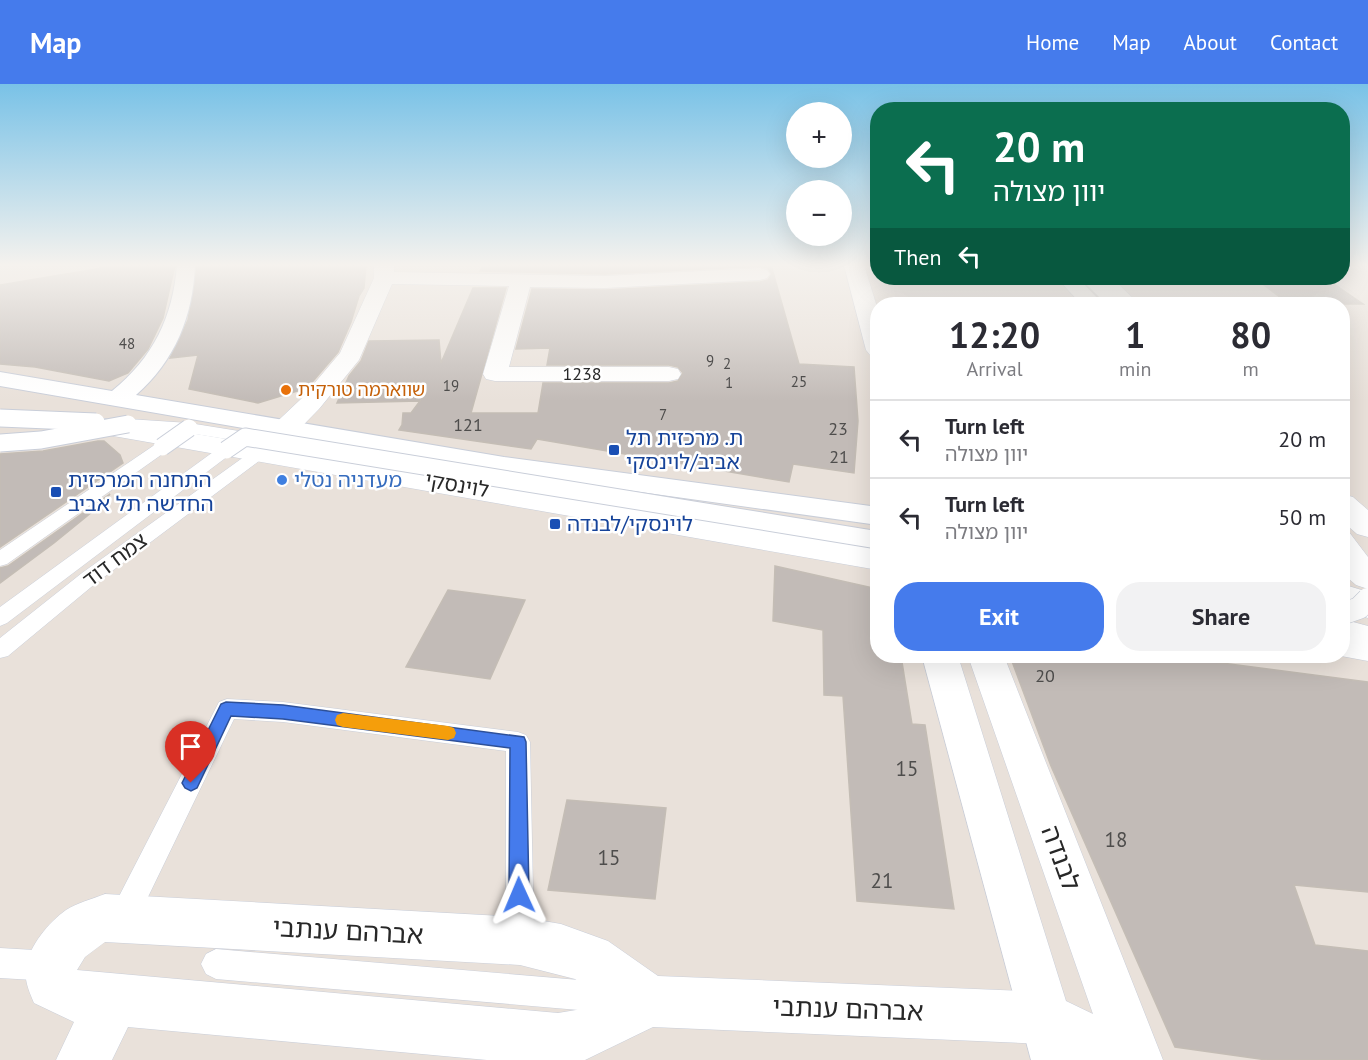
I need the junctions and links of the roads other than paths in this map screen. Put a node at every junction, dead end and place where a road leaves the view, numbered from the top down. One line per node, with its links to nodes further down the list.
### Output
1 (181, 311): 6 (street)
2 (368, 311): 11 (street)
3 (513, 311): 4 (street, 1238)
4 (669, 374)
5 (0, 379): 6 (street, לוינסקי)
6 (116, 400): 11 (street, לוינסקי)
7 (0, 411): 13 (street, לוינסקי)
8 (0, 418): 9 (lane, bridge)
9 (128, 424): 10 (lane); 12 (lane, bridge)
10 (189, 428): 13 (lane); 20 (lane, bridge)
11 (288, 428): 13 (street); 15 (street, לוינסקי)
12 (0, 443)
13 (253, 444): 17 (lane, bridge); 19 (street, לוינסקי); 27 (lane, bridge); 32 (lane, צמח דוד)
14 (1350, 511): 16 (street)
15 (870, 515)
16 (1368, 527)
17 (870, 539)
18 (1350, 547): 22 (lane)
19 (870, 557)
20 (0, 560)
21 (1350, 561): 22 (street)
22 (1368, 577)
23 (1350, 599): 25 (street)
24 (1368, 599): 26 (lane, bridge)
25 (1368, 605)
26 (1350, 611)
27 (0, 618)
28 (1350, 629): 29 (lane)
29 (1368, 634)
30 (1350, 643): 31 (street)
31 (1368, 646)
32 (0, 650)
33 (942, 663): 43 (street)
34 (989, 663): 46 (street, לבנדה)
35 (123, 918): 36 (street, אברהם ענתבי); 36 (lane); 39 (street, אברהם ענתבי)
36 (520, 941): 41 (street, אברהם ענתבי)
37 (0, 963): 39 (lane)
38 (216, 963): 41 (lane)
39 (51, 966): 40 (street, אברהם ענתבי)
40 (114, 1000): 42 (street, אברהם ענתבי); 44 (street)
41 (650, 1001): 42 (street, אברהם ענתבי); 43 (street, אברהם ענתבי)
42 (578, 1046)
43 (1058, 1046): 45 (street)
44 (83, 1060)
45 (1126, 1060)
46 (1136, 1060)

